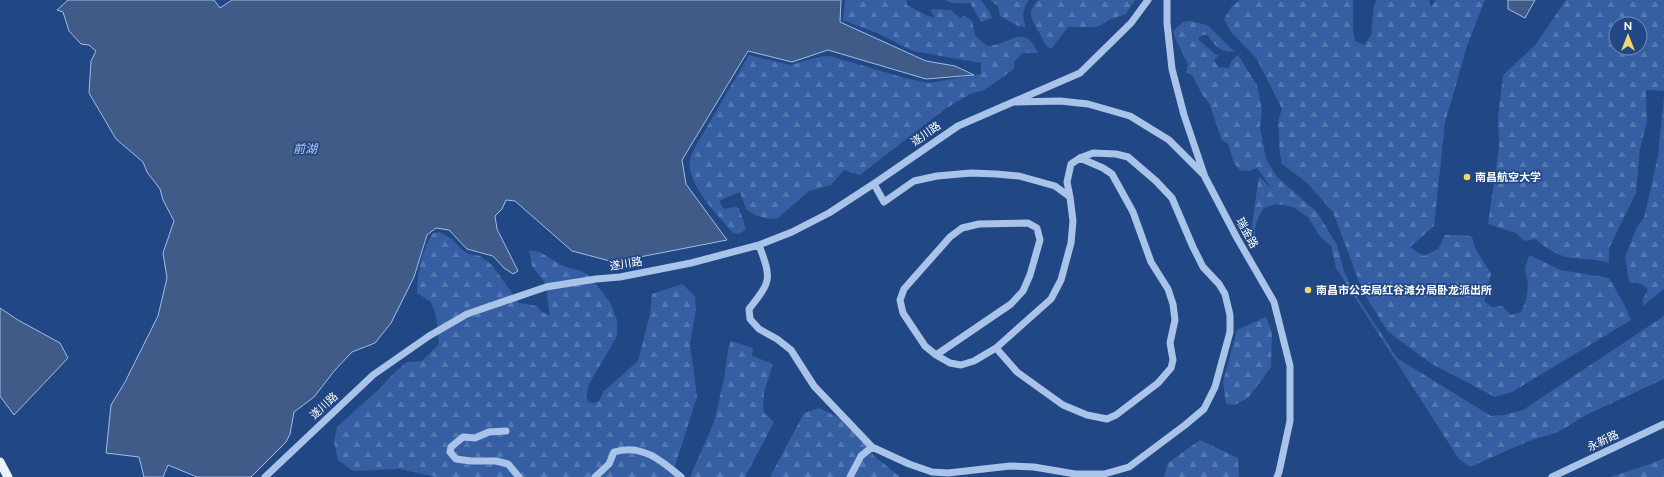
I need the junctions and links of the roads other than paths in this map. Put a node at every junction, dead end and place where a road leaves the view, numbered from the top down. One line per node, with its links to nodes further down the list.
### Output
1 (1148, 0): 3 (street, 遂川路)
2 (1167, 0): 5 (street, 瑞金路)
3 (1012, 102): 5 (street, 遂川路); 6 (street, 遂川路)
4 (1080, 158): 7 (street); 9 (street); 15 (street)
5 (1205, 177): 22 (street, 瑞金路)
6 (874, 184): 7 (street); 8 (street, 遂川路)
7 (1070, 197): 9 (street)
8 (759, 245): 13 (street); 17 (street, 遂川路)
9 (996, 348): 10 (street)
10 (936, 355): 10 (street)
11 (1664, 424): 23 (street, 永新路)
12 (506, 431): 18 (street)
13 (872, 446): 15 (street); 21 (street)
14 (0, 462): 16 (main road)
15 (1105, 476)
16 (8, 477)
17 (265, 477)
18 (519, 477)
19 (595, 477): 20 (street)
20 (681, 477)
21 (850, 477)
22 (1277, 477)
23 (1552, 477)

